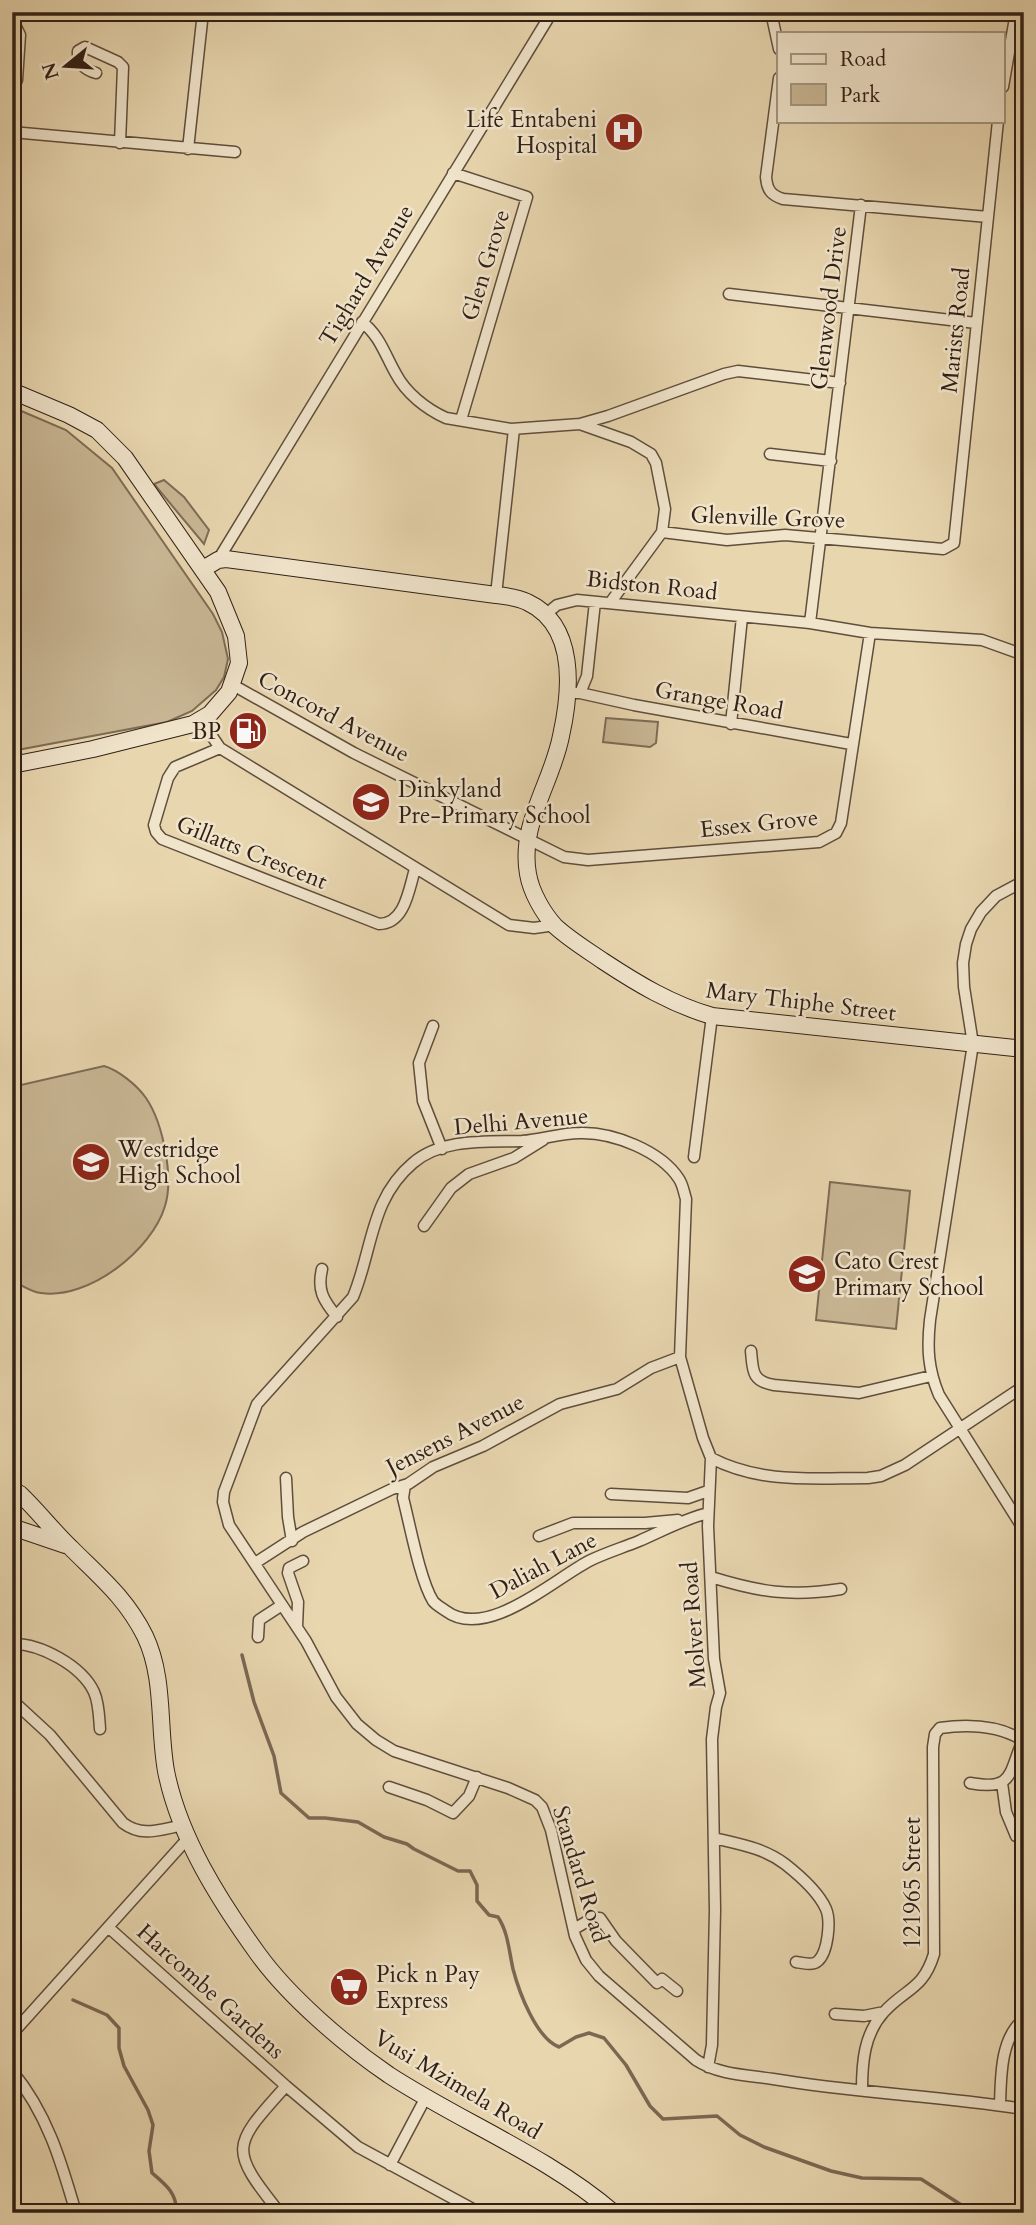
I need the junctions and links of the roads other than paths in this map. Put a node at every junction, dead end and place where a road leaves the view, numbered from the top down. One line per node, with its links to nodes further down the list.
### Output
1 (203, 12): 14 (street)
2 (552, 12): 16 (street, Tighard Avenue)
3 (771, 12): 6 (street)
4 (1016, 12): 9 (street)
5 (12, 19): 8 (street)
6 (777, 40)
7 (96, 73): 13 (street)
8 (17, 80)
9 (1004, 81)
10 (777, 93): 17 (street, Glenwood Drive)
11 (998, 122): 18 (street, Marists Road)
12 (12, 132): 13 (street)
13 (120, 143): 14 (street)
14 (188, 149): 15 (street)
15 (235, 152)
16 (453, 173): 21 (street, Tighard Avenue); 25 (street, Glen Grove)
17 (861, 205): 18 (street); 20 (street, Glenwood Drive)
18 (988, 217): 22 (street, Marists Road)
19 (729, 294): 20 (street)
20 (849, 309): 22 (street); 23 (street, Glenwood Drive)
21 (362, 322): 25 (street); 33 (street, Tighard Avenue)
22 (976, 323): 32 (street, Marists Road)
23 (840, 383): 26 (street); 29 (street, Glenwood Drive)
24 (12, 391): 34 (main road)
25 (460, 420): 27 (street)
26 (580, 424): 27 (street); 30 (street)
27 (514, 429): 35 (street)
28 (770, 454): 29 (street)
29 (831, 461): 31 (street, Glenwood Drive)
30 (662, 532): 31 (street, Glenville Grove); 37 (street)
31 (821, 537): 32 (street, Glenville Grove); 40 (street, Glenwood Drive)
32 (954, 543)
33 (218, 560): 34 (main road); 35 (main road)
34 (203, 569): 43 (main road)
35 (496, 595): 38 (main road)
36 (595, 602): 37 (street, Bidston Road); 38 (street, Bidston Road); 44 (street)
37 (610, 603): 39 (street, Bidston Road)
38 (545, 615): 44 (main road, Mary Thiphe Street)
39 (742, 617): 40 (street, Bidston Road); 46 (street)
40 (810, 623): 41 (street, Bidston Road)
41 (870, 633): 42 (street, Bidston Road); 47 (street, Essex Grove)
42 (1024, 655)
43 (233, 685): 45 (main road); 50 (street, Concord Avenue)
44 (574, 692): 46 (street, Grange Road); 50 (main road, Mary Thiphe Street)
45 (201, 720): 48 (street); 49 (main road)
46 (731, 724): 47 (street, Grange Road)
47 (851, 744): 50 (street, Essex Grove)
48 (220, 748): 51 (street); 51 (street, Gillatts Crescent)
49 (12, 765)
50 (528, 840): 53 (main road, Mary Thiphe Street)
51 (415, 869): 53 (street)
52 (1024, 881): 56 (street)
53 (555, 925): 54 (main road, Mary Thiphe Street)
54 (712, 1016): 56 (main road, Mary Thiphe Street); 60 (street)
55 (433, 1026): 59 (street)
56 (973, 1044): 57 (main road, Mary Thiphe Street); 67 (street)
57 (1024, 1049)
58 (545, 1139): 59 (street, Delhi Avenue); 61 (street, Delhi Avenue); 62 (street)
59 (442, 1149): 64 (street, Delhi Avenue)
60 (694, 1157)
61 (681, 1184): 66 (street, Molver Road)
62 (424, 1227)
63 (322, 1269): 64 (street)
64 (337, 1317): 76 (street, Delhi Avenue)
65 (751, 1351): 67 (street)
66 (680, 1357): 70 (street, Molver Road); 72 (street, Jensens Avenue)
67 (931, 1376): 69 (street)
68 (1024, 1386): 69 (street)
69 (960, 1428): 70 (street); 80 (street)
70 (711, 1458): 74 (street, Molver Road)
71 (286, 1478): 82 (street)
72 (405, 1485): 78 (street, Daliah Lane); 82 (street, Jensens Avenue)
73 (15, 1489): 83 (main road, Vusi Mzimela Road)
74 (708, 1491): 75 (street); 77 (street, Molver Road)
75 (611, 1494)
76 (223, 1502): 85 (street, Standard Road)
77 (708, 1513): 78 (street, Daliah Lane); 86 (street, Molver Road)
78 (684, 1519): 81 (street)
79 (15, 1529): 83 (main road, Vusi Mzimela Road)
80 (1024, 1530)
81 (539, 1536)
82 (292, 1541): 85 (street, Jensens Avenue)
83 (70, 1547): 99 (main road, Vusi Mzimela Road)
84 (303, 1561): 89 (street)
85 (255, 1563): 88 (street, Standard Road)
86 (711, 1577): 87 (street); 101 (street, Molver Road)
87 (841, 1589)
88 (282, 1605): 89 (street, Standard Road); 90 (street)
89 (297, 1627): 95 (street, Standard Road)
90 (258, 1637)
91 (12, 1644): 93 (street)
92 (12, 1700): 99 (street)
93 (100, 1729)
94 (1023, 1741): 97 (street); 106 (street, 121965 Street)
95 (477, 1777): 98 (street); 103 (street, Standard Road)
96 (970, 1783): 97 (street)
97 (1002, 1783): 100 (street)
98 (389, 1787)
99 (186, 1831): 102 (street); 114 (main road, Vusi Mzimela Road)
100 (1016, 1836)
101 (714, 1838): 104 (street); 110 (street, Molver Road)
102 (108, 1927): 109 (street); 112 (street, Harcombe Gardens)
103 (574, 1929): 105 (street); 110 (street, Standard Road)
104 (796, 1962)
105 (677, 1992)
106 (884, 2012): 107 (street); 113 (street, 121965 Street)
107 (835, 2014)
108 (1024, 2019): 115 (street)
109 (12, 2034)
110 (708, 2067): 113 (street, Standard Road)
111 (12, 2071): 118 (street)
112 (286, 2086): 117 (street, Harcombe Gardens); 119 (street, Harcombe Gardens)
113 (862, 2090): 115 (street, Standard Road)
114 (426, 2096): 117 (street); 121 (main road, Vusi Mzimela Road)
115 (1000, 2105): 116 (street, Standard Road)
116 (1024, 2109)
117 (390, 2165): 120 (street, Harcombe Gardens)
118 (76, 2213)
119 (280, 2213)
120 (480, 2213)
121 (614, 2213)

